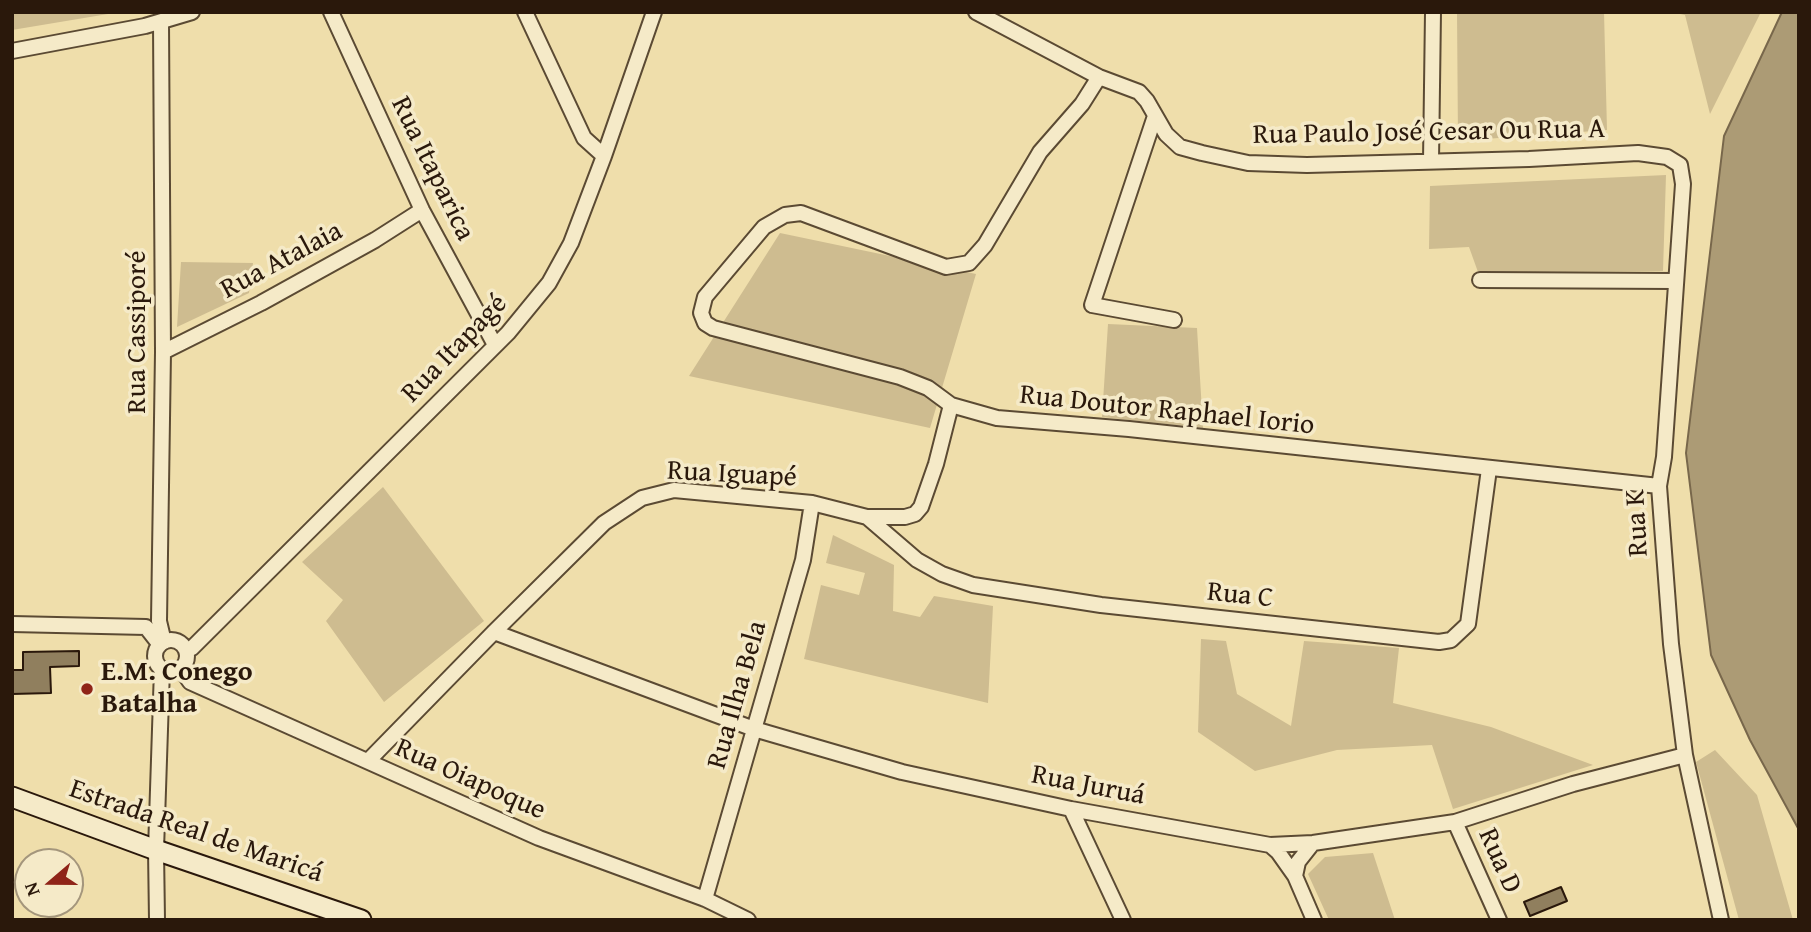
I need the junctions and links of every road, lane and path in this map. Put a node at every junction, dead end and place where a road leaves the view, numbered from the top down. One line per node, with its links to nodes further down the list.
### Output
1 (192, 12): 7 (street)
2 (331, 12): 14 (street, Rua Itaparica)
3 (525, 12): 12 (street)
4 (654, 12): 12 (street, Rua Itapagé)
5 (976, 12): 9 (street, Rua Paulo José Cesar Ou Rua A)
6 (1433, 12): 13 (street)
7 (161, 22): 8 (street); 19 (street, Rua Cassiporé)
8 (12, 51)
9 (1099, 78): 10 (street, Rua Paulo José Cesar Ou Rua A); 20 (street, Rua Doutor Raphael Iorio)
10 (1155, 116): 13 (street, Rua Paulo José Cesar Ou Rua A); 17 (street)
11 (1638, 153): 13 (street, Rua Paulo José Cesar Ou Rua A); 16 (street, Rua K)
12 (604, 156): 18 (street, Rua Itapagé)
13 (1431, 161)
14 (422, 210): 18 (street, Rua Itaparica); 19 (street, Rua Atalaia)
15 (1480, 279): 16 (street)
16 (1675, 282): 22 (street, Rua K)
17 (1174, 320)
18 (495, 345): 28 (street, Rua Itapagé)
19 (163, 352): 27 (street, Rua Cassiporé)
20 (951, 405): 21 (street, Rua Doutor Raphael Iorio); 24 (street, Rua Iguapé)
21 (1489, 469): 22 (street, Rua Doutor Raphael Iorio); 24 (street, Rua C)
22 (1659, 486): 32 (street, Rua K)
23 (812, 503): 24 (street, Rua Iguapé); 26 (street, Rua Iguapé); 31 (street, Rua Ilha Bela)
24 (867, 517)
25 (12, 624): 27 (street)
26 (494, 632): 31 (street, Rua Juruá); 33 (street, Rua Iguapé)
27 (162, 643): 28 (street); 29 (street, Rua Cassiporé)
28 (186, 651): 30 (street)
29 (162, 669): 30 (street); 39 (street, Rua Cassiporé)
30 (181, 669): 33 (street, Rua Oiapoque)
31 (754, 729): 35 (street, Rua Juruá); 41 (street, Rua Ilha Bela)
32 (1685, 755): 36 (street, Rua Juruá); 48 (street, Rua K)
33 (368, 761): 41 (street, Rua Oiapoque)
34 (12, 797): 39 (main road, Estrada Real de Maricá)
35 (1071, 809): 38 (street, Rua Juruá); 45 (street)
36 (1455, 822): 37 (street, Rua Juruá); 47 (street, Rua D)
37 (1312, 843): 38 (street, Rua Juruá); 40 (street)
38 (1270, 845): 40 (street)
39 (156, 850): 42 (street, Rua Cassiporé); 43 (main road, Estrada Real de Maricá)
40 (1295, 876): 46 (street)
41 (705, 899): 44 (street, Rua Oiapoque)
42 (157, 920)
43 (361, 920)
44 (748, 920)
45 (1123, 920)
46 (1314, 920)
47 (1499, 920)
48 (1721, 920)

